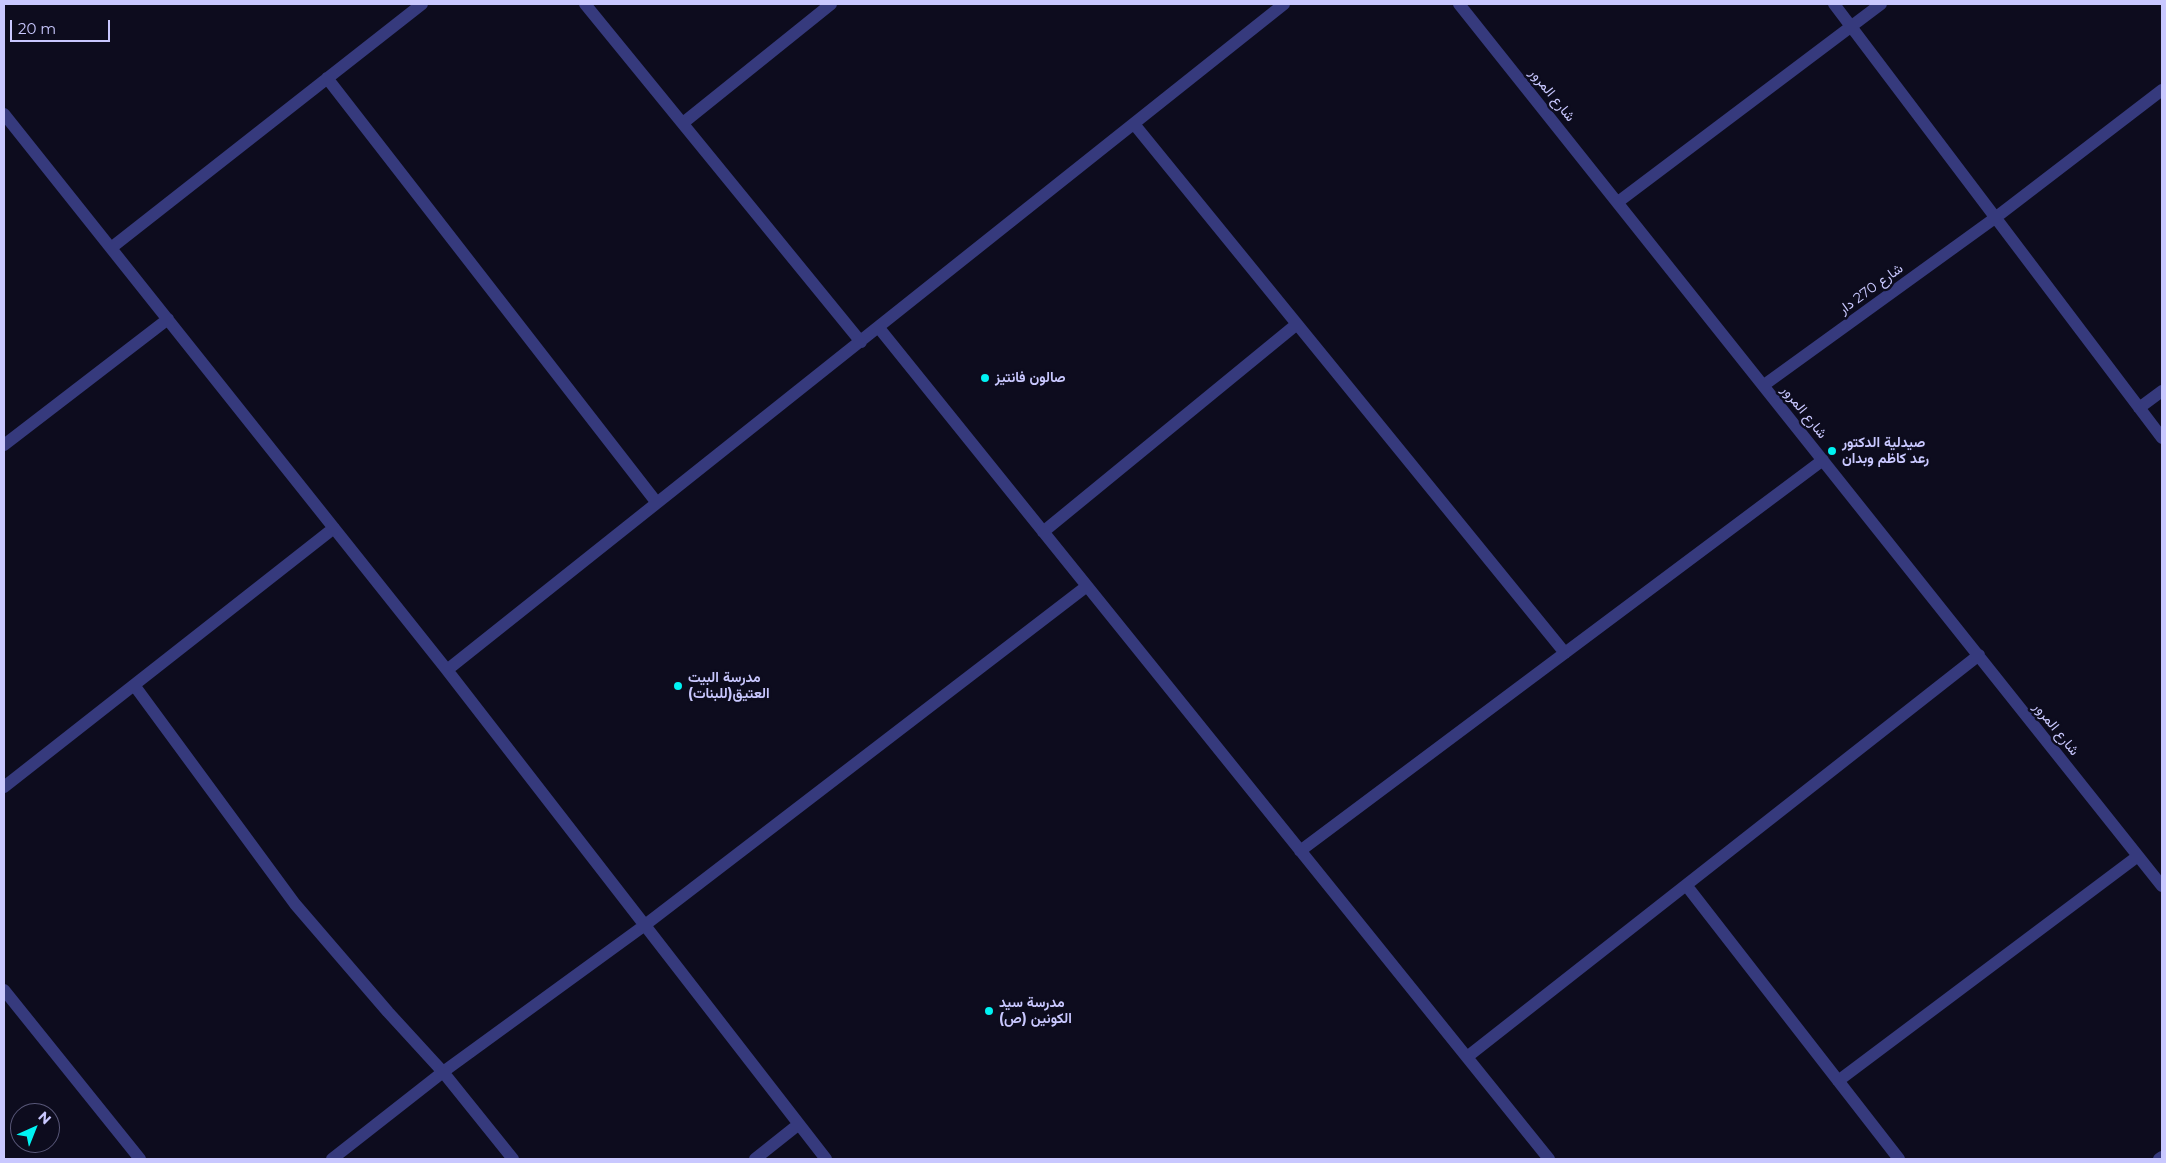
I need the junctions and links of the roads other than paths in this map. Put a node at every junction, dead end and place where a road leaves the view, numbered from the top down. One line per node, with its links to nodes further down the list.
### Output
1 (422, 4): 9 (street)
2 (585, 4): 12 (street)
3 (831, 4): 12 (street)
4 (1284, 4): 13 (street)
5 (1459, 4): 14 (street, شارع المرور)
6 (1834, 4): 8 (street)
7 (1881, 4): 8 (street)
8 (1851, 26): 14 (street); 15 (street)
9 (327, 78): 16 (street); 27 (street)
10 (2162, 90): 15 (street, شارع 270 دار)
11 (4, 114): 16 (street)
12 (682, 123): 20 (street)
13 (1134, 124): 18 (street); 19 (street)
14 (1618, 202): 21 (street, شارع المرور)
15 (1995, 218): 21 (street, شارع 270 دار); 23 (street)
16 (111, 248): 17 (street)
17 (168, 319): 25 (street); 28 (street)
18 (1297, 324): 29 (street); 31 (street)
19 (878, 328): 20 (street); 29 (street)
20 (861, 342): 27 (street)
21 (1764, 385): 26 (street, شارع المرور)
22 (2162, 391): 23 (street)
23 (2139, 408): 24 (street)
24 (2162, 438)
25 (4, 445)
26 (1823, 460): 31 (street); 32 (street, شارع المرور)
27 (657, 504): 33 (street)
28 (334, 528): 33 (street); 34 (street)
29 (1043, 532): 30 (street)
30 (1088, 586): 36 (street); 40 (street)
31 (1565, 653): 36 (street)
32 (1979, 655): 37 (street, شارع المرور); 38 (street)
33 (447, 670): 40 (street)
34 (134, 685): 35 (street); 43 (street)
35 (4, 788)
36 (1300, 851): 42 (street)
37 (2138, 856): 39 (street, شارع المرور); 44 (street)
38 (1686, 885): 42 (street); 44 (street)
39 (2162, 886)
40 (645, 925): 43 (street); 45 (street)
41 (4, 990): 47 (street)
42 (1467, 1057): 46 (street)
43 (443, 1072): 48 (street); 49 (street)
44 (1838, 1081): 52 (street)
45 (799, 1124): 50 (street); 51 (street)
46 (1544, 1157)
47 (140, 1159)
48 (332, 1159)
49 (513, 1159)
50 (756, 1159)
51 (826, 1159)
52 (1899, 1159)

